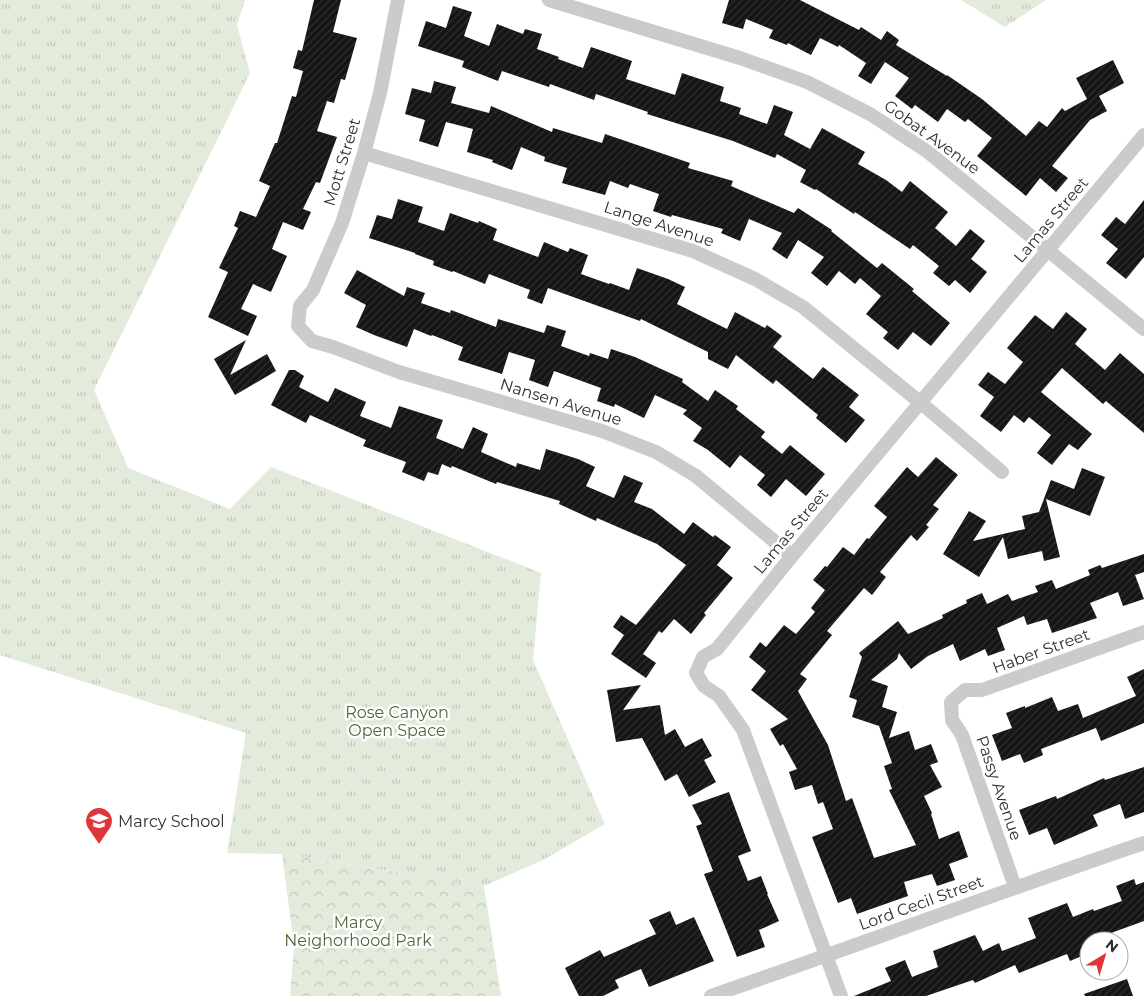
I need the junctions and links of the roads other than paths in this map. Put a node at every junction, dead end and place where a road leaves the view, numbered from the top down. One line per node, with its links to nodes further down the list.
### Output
1 (398, 0): 4 (street, Mott Street)
2 (549, 0): 5 (street, Gobat Avenue)
3 (1144, 136): 5 (street, Lamas Street)
4 (364, 154): 6 (street, Mott Street); 8 (street, Lange Avenue)
5 (1049, 251): 7 (street, Gobat Avenue); 8 (street, Lamas Street)
6 (298, 326): 10 (street, Nansen Avenue)
7 (1144, 329)
8 (921, 403): 9 (street, Lange Avenue); 10 (street, Lamas Street)
9 (1002, 472)
10 (792, 556): 15 (street, Lamas Street)
11 (1144, 632): 12 (street, Haber Street)
12 (951, 702): 14 (street, Passy Avenue)
13 (1144, 844): 14 (street, Lord Cecil Street)
14 (1015, 887): 15 (street, Lord Cecil Street)
15 (827, 956): 16 (street, Lord Cecil Street); 17 (street, Lamas Street)
16 (711, 996)
17 (841, 996)

